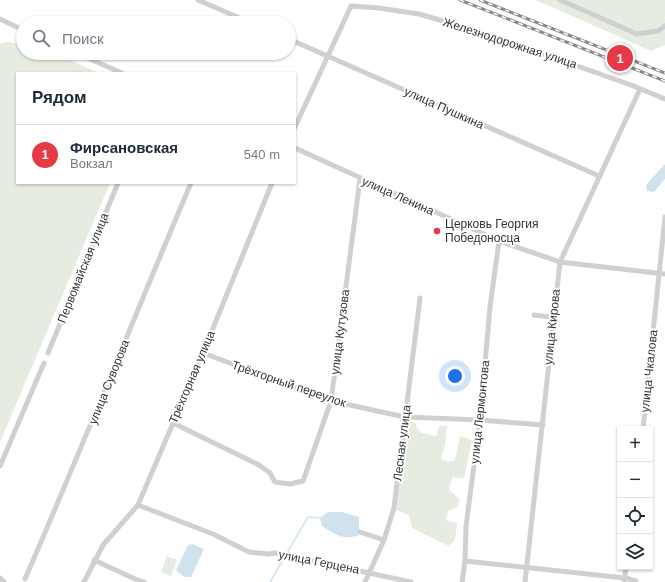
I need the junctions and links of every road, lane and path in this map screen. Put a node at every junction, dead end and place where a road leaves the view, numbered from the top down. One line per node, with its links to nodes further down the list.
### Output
1 (198, 0): 3 (street)
2 (560, 0): 5 (street)
3 (235, 16)
4 (0, 19): 6 (street)
5 (665, 26)
6 (16, 27)
7 (296, 42): 8 (street, улица Пушкина)
8 (326, 56): 11 (street, Железнодорожная улица); 13 (street); 15 (street, улица Пушкина)
9 (92, 60): 10 (street)
10 (120, 72)
11 (640, 89): 12 (street, Железнодорожная улица); 15 (street, улица Кирова)
12 (665, 99)
13 (296, 125)
14 (296, 148): 16 (street, улица Ленина)
15 (599, 176): 22 (street, улица Кирова)
16 (360, 179): 21 (street, улица Ленина); 30 (street, улица Кутузова)
17 (118, 184): 27 (street, Первомайская улица)
18 (191, 184): 46 (street, улица Суворова)
19 (272, 184): 28 (street, Трёхгорная улица)
20 (665, 217): 23 (street, улица Чкалова)
21 (499, 241): 22 (street, улица Ленина); 32 (street, улица Лермонтова)
22 (560, 262): 23 (street, улица Ленина); 26 (street, улица Кирова)
23 (662, 274): 35 (street, улица Чкалова)
24 (420, 298): 31 (street, Лесная улица)
25 (534, 315): 26 (street)
26 (552, 317): 34 (street, улица Кирова)
27 (48, 353)
28 (203, 353): 30 (street, Трёхгорный переулок); 33 (street, Трёхгорная улица)
29 (44, 362): 36 (street)
30 (331, 401): 31 (street, Трёхгорный переулок); 33 (street, улица Кутузова)
31 (405, 418): 32 (street, Трёхгорный переулок); 39 (street, Лесная улица)
32 (480, 420): 34 (street, Трёхгорный переулок); 41 (street, улица Лермонтова)
33 (173, 423): 37 (street, Трёхгорная улица)
34 (543, 425): 42 (street, улица Кирова)
35 (643, 426)
36 (0, 466)
37 (138, 505): 40 (street, Трёхгорная улица); 44 (street, улица Герцена)
38 (360, 532): 39 (street)
39 (384, 540): 44 (street, Лесная улица)
40 (94, 560): 50 (street, Трёхгорная улица); 51 (street)
41 (465, 561): 42 (street); 54 (street, улица Лермонтова)
42 (527, 569): 47 (street); 55 (street, улица Кирова)
43 (626, 570): 47 (street)
44 (368, 572): 52 (street, Лесная улица); 53 (street, улица Герцена)
45 (0, 578): 49 (street)
46 (25, 579)
47 (624, 580): 48 (street)
48 (636, 581)
49 (4, 582)
50 (84, 582)
51 (144, 582)
52 (365, 582)
53 (412, 582)
54 (462, 582)
55 (525, 582)

